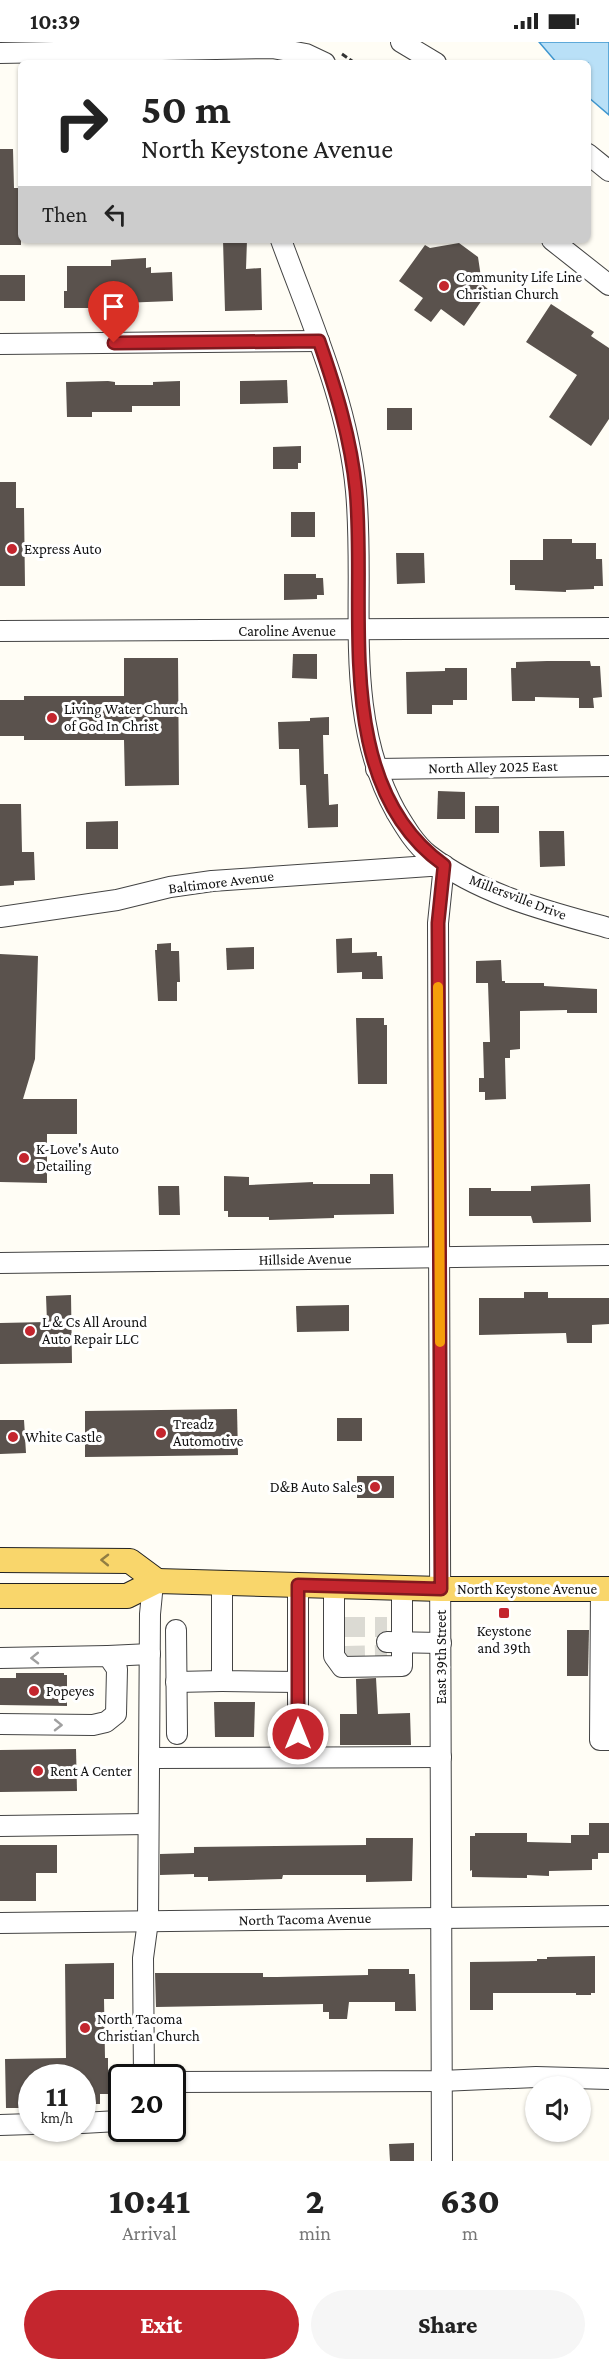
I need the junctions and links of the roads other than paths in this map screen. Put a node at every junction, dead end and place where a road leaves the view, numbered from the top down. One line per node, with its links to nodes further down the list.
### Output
1 (401, 42): 5 (street)
2 (251, 51): 3 (street); 4 (street)
3 (0, 53)
4 (319, 60)
5 (431, 60)
6 (591, 156): 7 (street)
7 (609, 171)
8 (282, 243): 11 (street, Millersville Drive)
9 (556, 243): 10 (street)
10 (609, 285)
11 (319, 341): 12 (street); 15 (street, Millersville Drive)
12 (0, 344)
13 (609, 628): 15 (street, Caroline Avenue)
14 (0, 631): 15 (street, Caroline Avenue)
15 (359, 631): 17 (street, Millersville Drive)
16 (609, 766): 17 (street, North Alley 2025 East)
17 (376, 768): 18 (street, Millersville Drive)
18 (444, 865): 19 (street, Baltimore Avenue); 20 (street, Millersville Drive); 22 (street, East 39th Street)
19 (0, 917)
20 (609, 928)
21 (609, 1255): 22 (street, Hillside Avenue)
22 (438, 1257): 23 (street, Hillside Avenue); 30 (street, East 39th Street)
23 (0, 1263)
24 (0, 1560): 25 (main road, one-way to 24)
25 (155, 1582): 26 (main road, North Keystone Avenue); 32 (main road, North Keystone Avenue); 36 (street)
26 (222, 1583): 27 (main road, North Keystone Avenue); 39 (street)
27 (298, 1585): 28 (main road, North Keystone Avenue); 41 (street)
28 (334, 1586): 29 (main road, North Keystone Avenue); 34 (street)
29 (402, 1588): 30 (main road, North Keystone Avenue); 34 (street)
30 (441, 1589): 31 (main road, North Keystone Avenue); 35 (street, East 39th Street)
31 (605, 1589): 47 (street)
32 (0, 1596)
33 (176, 1630): 40 (street)
34 (395, 1641): 35 (street)
35 (441, 1642): 48 (street, East 39th Street)
36 (150, 1654): 37 (street); 43 (street)
37 (108, 1656): 38 (street, one-way to 38); 42 (street)
38 (0, 1658)
39 (222, 1681): 40 (street); 41 (street)
40 (176, 1682): 45 (street)
41 (298, 1682): 46 (street)
42 (116, 1714): 43 (street); 44 (street, one-way to 42)
43 (149, 1716): 49 (street)
44 (0, 1724)
45 (177, 1734)
46 (298, 1734)
47 (609, 1740)
48 (441, 1757): 49 (street); 53 (street, East 39th Street)
49 (149, 1758): 50 (street)
50 (148, 1824): 51 (street); 54 (street)
51 (0, 1826)
52 (609, 1916): 53 (street, North Tacoma Avenue)
53 (441, 1918): 54 (street, North Tacoma Avenue); 58 (street, East 39th Street)
54 (148, 1921): 55 (street, North Tacoma Avenue); 56 (street)
55 (0, 1923)
56 (144, 2064)
57 (609, 2079): 58 (street)
58 (441, 2081): 59 (street); 62 (street, East 39th Street)
59 (186, 2082)
60 (18, 2124): 61 (street)
61 (0, 2125)
62 (442, 2161)

